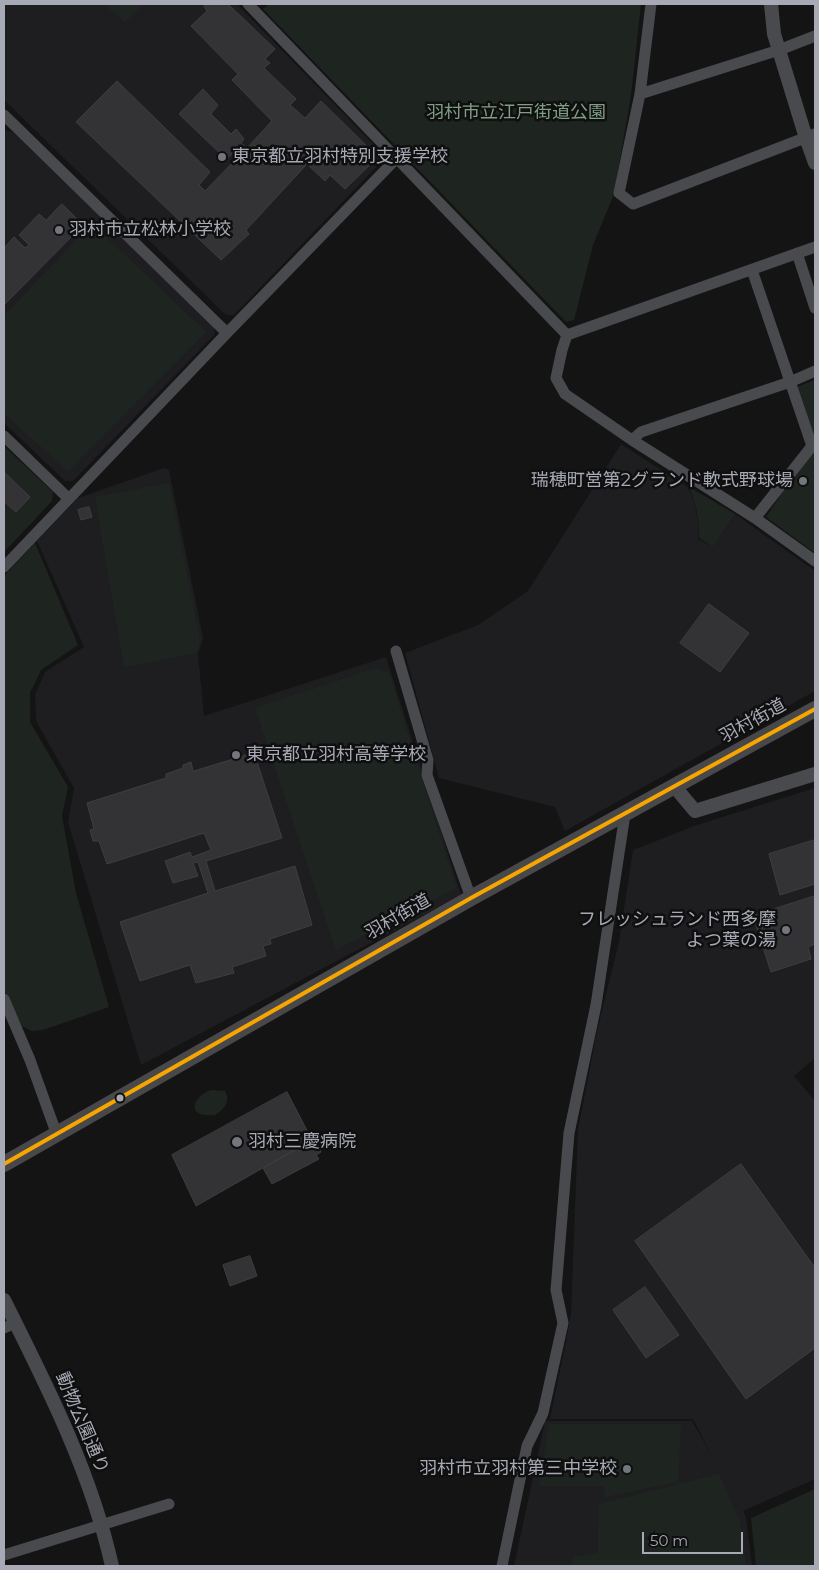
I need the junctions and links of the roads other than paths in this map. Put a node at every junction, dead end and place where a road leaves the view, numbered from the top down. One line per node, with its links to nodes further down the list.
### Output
1 (248, 4): 9 (street)
2 (650, 4): 6 (street)
3 (771, 4): 5 (street)
4 (815, 36): 5 (street)
5 (779, 50): 6 (street); 8 (street)
6 (640, 94): 8 (street)
7 (4, 115): 15 (street)
8 (810, 136): 10 (street)
9 (396, 159): 15 (street); 16 (street)
10 (815, 163)
11 (815, 247): 12 (street)
12 (796, 254): 13 (street); 14 (street)
13 (752, 270): 16 (street); 18 (street)
14 (815, 308)
15 (227, 333): 21 (street)
16 (567, 336): 20 (street)
17 (815, 371): 18 (street)
18 (790, 382): 20 (street); 22 (street)
19 (4, 436): 21 (street)
20 (632, 440): 22 (street)
21 (69, 499): 24 (street)
22 (755, 518): 23 (street)
23 (815, 561)
24 (4, 567)
25 (396, 652): 30 (street)
26 (815, 709): 28 (main road, 羽村街道)
27 (815, 774): 28 (street)
28 (675, 787): 29 (main road, 羽村街道)
29 (625, 814): 30 (main road, 羽村街道); 40 (street)
30 (471, 898): 32 (main road, 羽村街道)
31 (4, 999): 32 (street)
32 (57, 1135): 33 (main road, 羽村街道)
33 (4, 1164)
34 (4, 1300): 35 (street, 動物公園通り)
35 (10, 1326): 37 (street, 動物公園通り)
36 (169, 1504): 37 (street)
37 (101, 1524): 38 (street); 39 (street, 動物公園通り)
38 (4, 1555)
39 (112, 1566)
40 (502, 1566)

